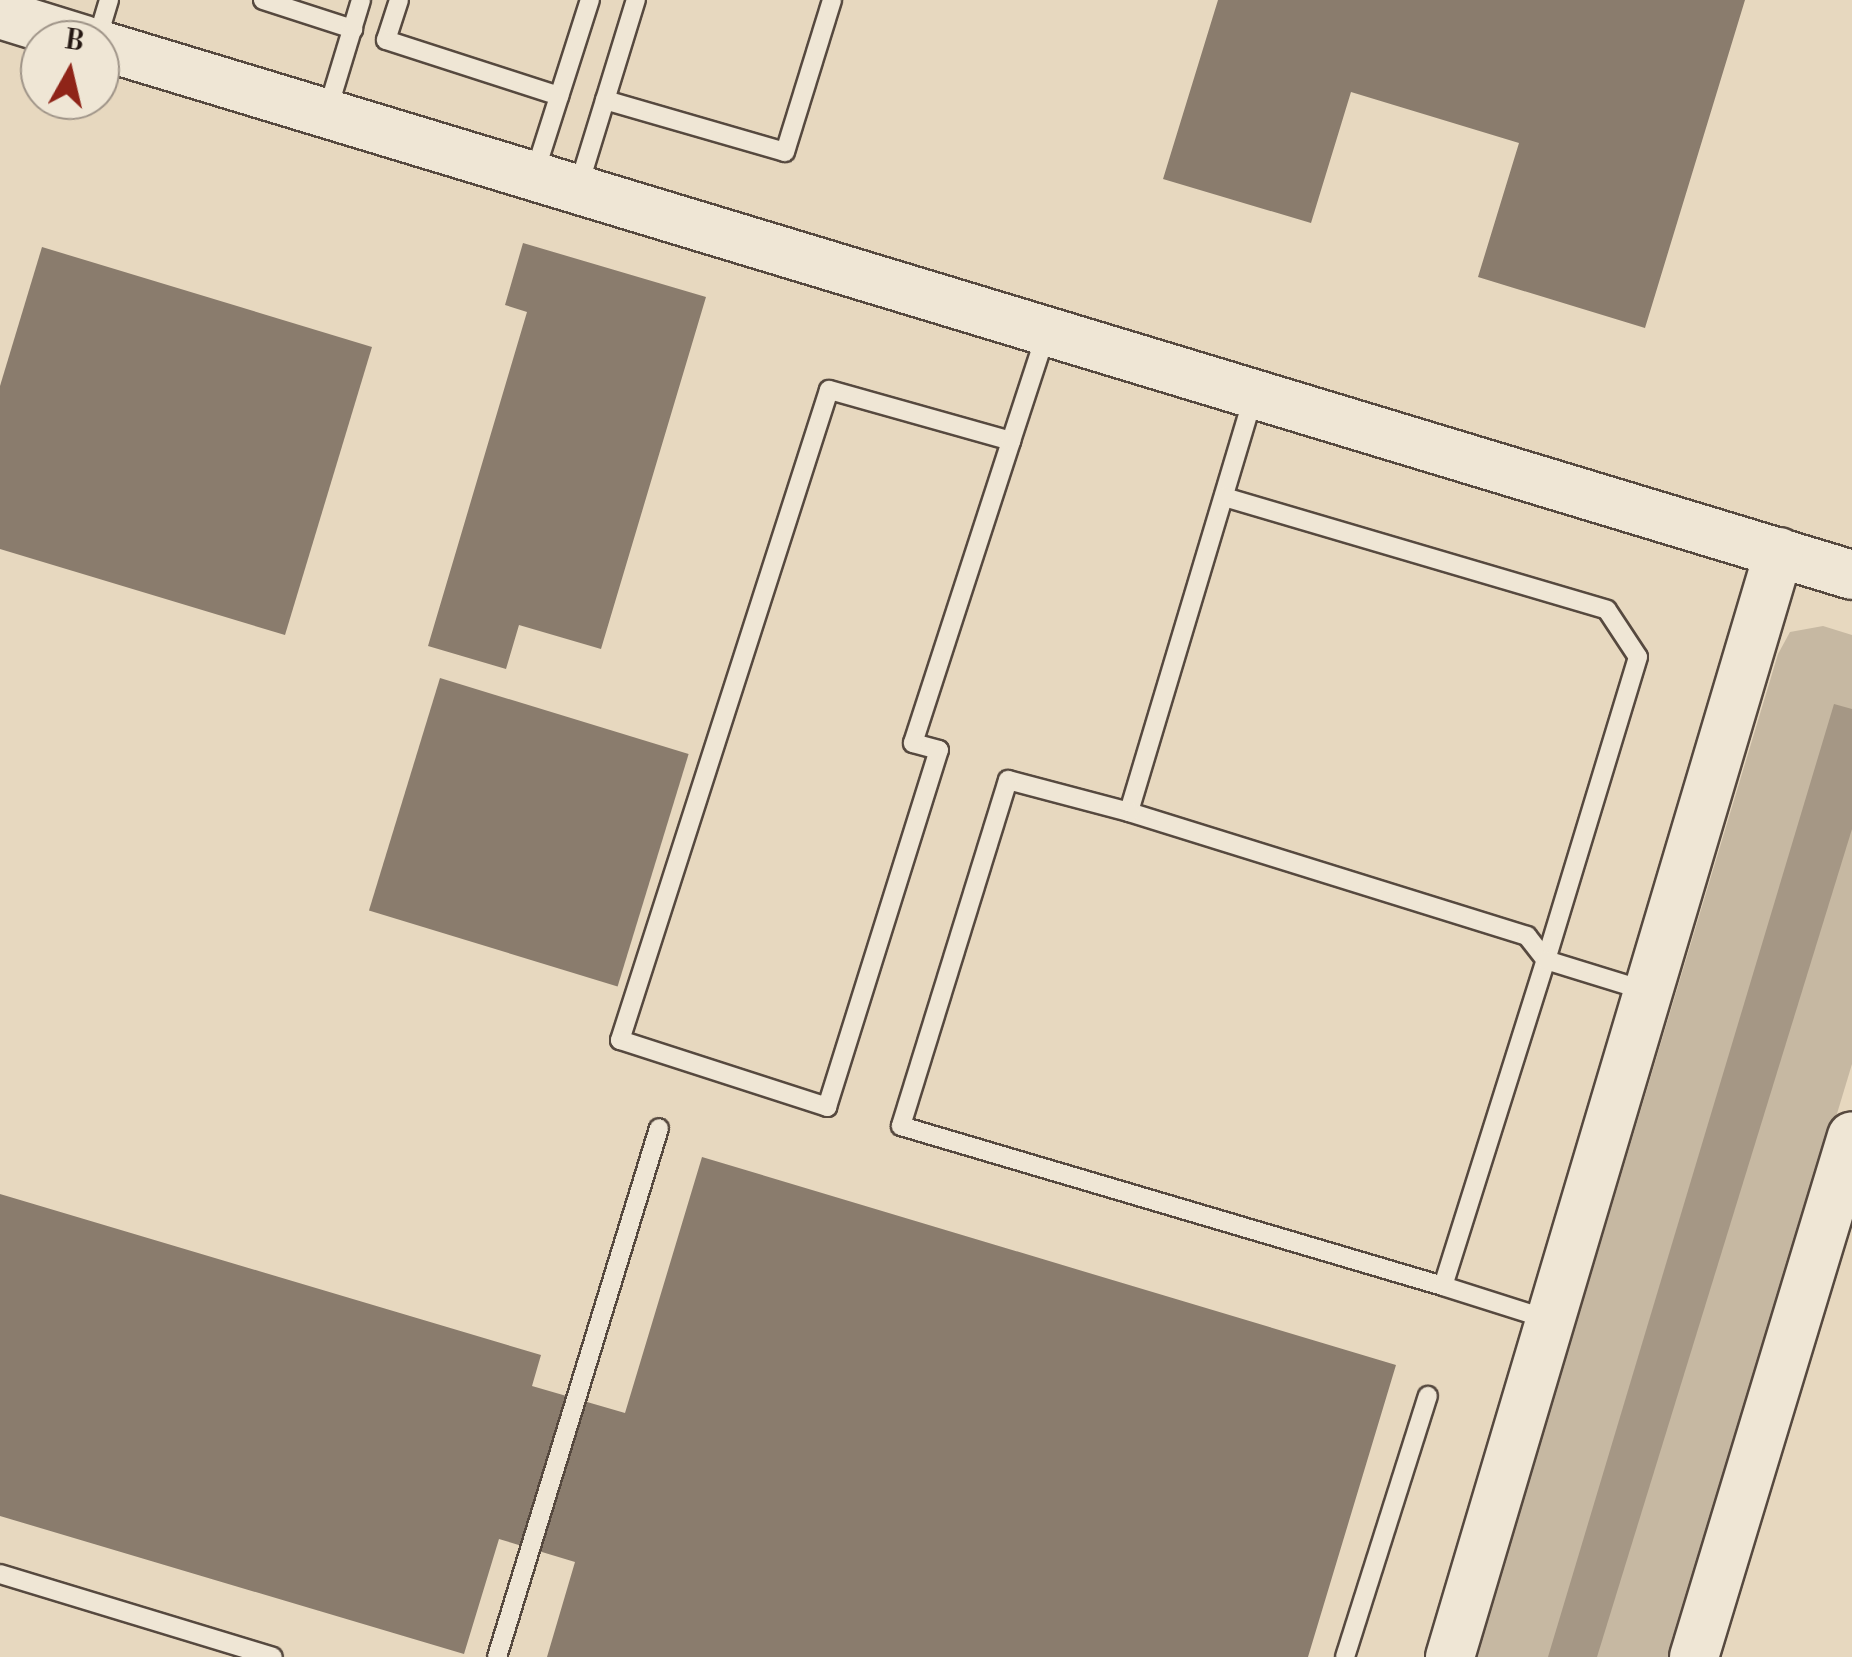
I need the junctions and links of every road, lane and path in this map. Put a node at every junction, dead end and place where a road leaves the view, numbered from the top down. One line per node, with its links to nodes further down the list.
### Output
1 (263, 0): 7 (lane)
2 (362, 0): 7 (lane)
3 (399, 0): 9 (lane)
4 (590, 0): 9 (lane)
5 (636, 0): 10 (lane)
6 (832, 0): 10 (lane)
7 (353, 28): 11 (lane)
8 (120, 49): 11 (street)
9 (559, 96): 12 (lane)
10 (605, 100): 12 (lane)
11 (327, 113): 12 (street)
12 (556, 182): 13 (street)
13 (1047, 330): 14 (street); 15 (lane)
14 (1255, 393): 16 (lane); 17 (street)
15 (1011, 441): 15 (lane)
16 (1224, 498): 19 (lane); 20 (lane)
17 (1778, 552): 18 (street); 21 (street)
18 (1852, 575)
19 (1129, 812): 20 (lane); 24 (lane)
20 (1546, 960): 21 (lane); 24 (lane)
21 (1648, 992): 25 (street)
22 (659, 1128): 29 (lane)
23 (1852, 1136): 32 (street)
24 (1443, 1286): 25 (lane)
25 (1550, 1320): 31 (street)
26 (1428, 1396): 30 (lane)
27 (0, 1574): 28 (lane)
28 (260, 1655)
29 (497, 1657)
30 (1345, 1657)
31 (1450, 1657)
32 (1694, 1657)

